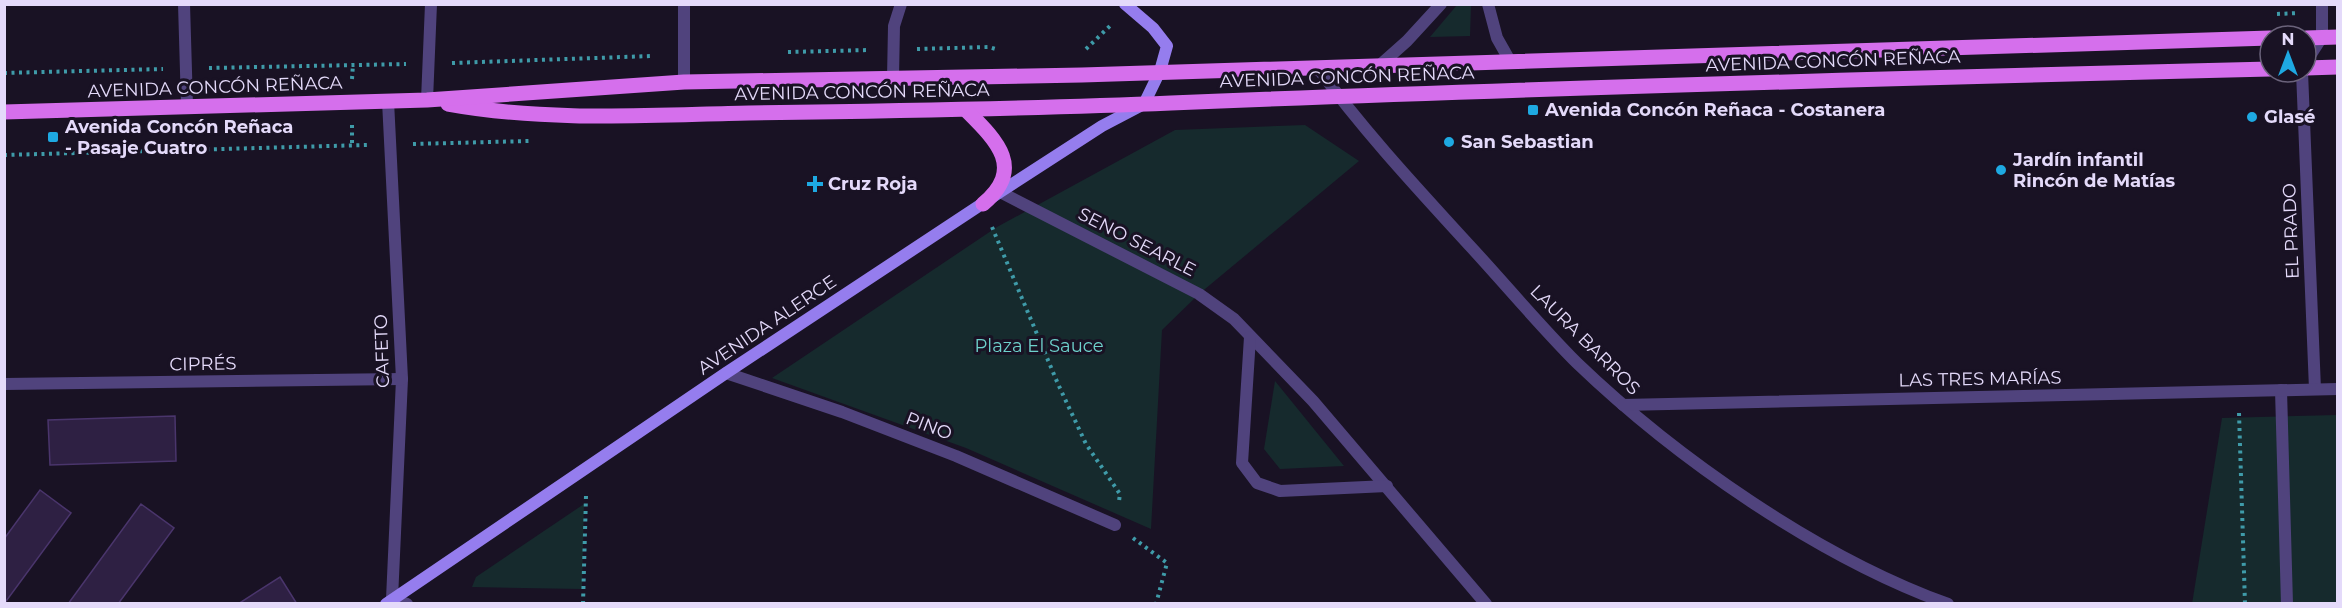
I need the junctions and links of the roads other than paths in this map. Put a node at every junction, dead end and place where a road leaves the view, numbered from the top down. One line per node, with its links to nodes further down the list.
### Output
1 (184, 4): 26 (street)
2 (431, 4): 23 (street)
3 (684, 4): 20 (street)
4 (901, 4): 19 (street)
5 (1440, 4): 13 (street)
6 (1488, 4): 12 (street)
7 (2322, 4): 9 (street)
8 (1127, 6): 18 (street)
9 (2330, 37): 11 (street)
10 (2258, 38): 12 (main road, AVENIDA CONCÓN REÑACA)
11 (2318, 50)
12 (1510, 61): 13 (main road, AVENIDA CONCÓN REÑACA)
13 (1380, 65): 14 (main road, AVENIDA CONCÓN REÑACA)
14 (1317, 67): 18 (main road, AVENIDA CONCÓN REÑACA); 22 (street, LAURA BARROS)
15 (2337, 67): 16 (main road)
16 (2318, 68)
17 (2258, 69): 22 (main road, AVENIDA CONCÓN REÑACA)
18 (1160, 71): 19 (main road, AVENIDA CONCÓN REÑACA); 25 (street)
19 (893, 78): 20 (main road, AVENIDA CONCÓN REÑACA)
20 (684, 82): 23 (main road, AVENIDA CONCÓN REÑACA)
21 (2302, 84): 35 (street, EL PRADO)
22 (1339, 95): 25 (main road, AVENIDA CONCÓN REÑACA); 38 (street, LAURA BARROS)
23 (427, 100): 24 (main road, AVENIDA CONCÓN REÑACA); 27 (main road, AVENIDA CONCÓN REÑACA)
24 (388, 101): 26 (main road, AVENIDA CONCÓN REÑACA); 33 (street, CAFETO)
25 (1144, 104): 27 (main road, AVENIDA CONCÓN REÑACA); 29 (street, AVENIDA ALERCE)
26 (187, 105): 28 (main road, AVENIDA CONCÓN REÑACA)
27 (966, 110): 30 (main road)
28 (4, 112)
29 (1000, 192): 30 (street, AVENIDA ALERCE); 31 (street, SENO SEARLE)
30 (983, 204): 32 (street, AVENIDA ALERCE)
31 (1250, 337): 39 (street, SENO SEARLE); 39 (street)
32 (726, 373): 40 (street, PINO); 41 (street, AVENIDA ALERCE)
33 (402, 379): 34 (street, CIPRÉS); 41 (street, CAFETO)
34 (4, 384)
35 (2315, 389): 36 (street, LAS TRES MARÍAS); 37 (street, LAS TRES MARÍAS)
36 (2337, 389)
37 (2281, 390): 38 (street, LAS TRES MARÍAS); 45 (street)
38 (1623, 405): 44 (street, LAURA BARROS)
39 (1387, 486): 43 (street, SENO SEARLE)
40 (1115, 525)
41 (389, 601): 42 (street)
42 (407, 603)
43 (1486, 603)
44 (1948, 603)
45 (2287, 603)

